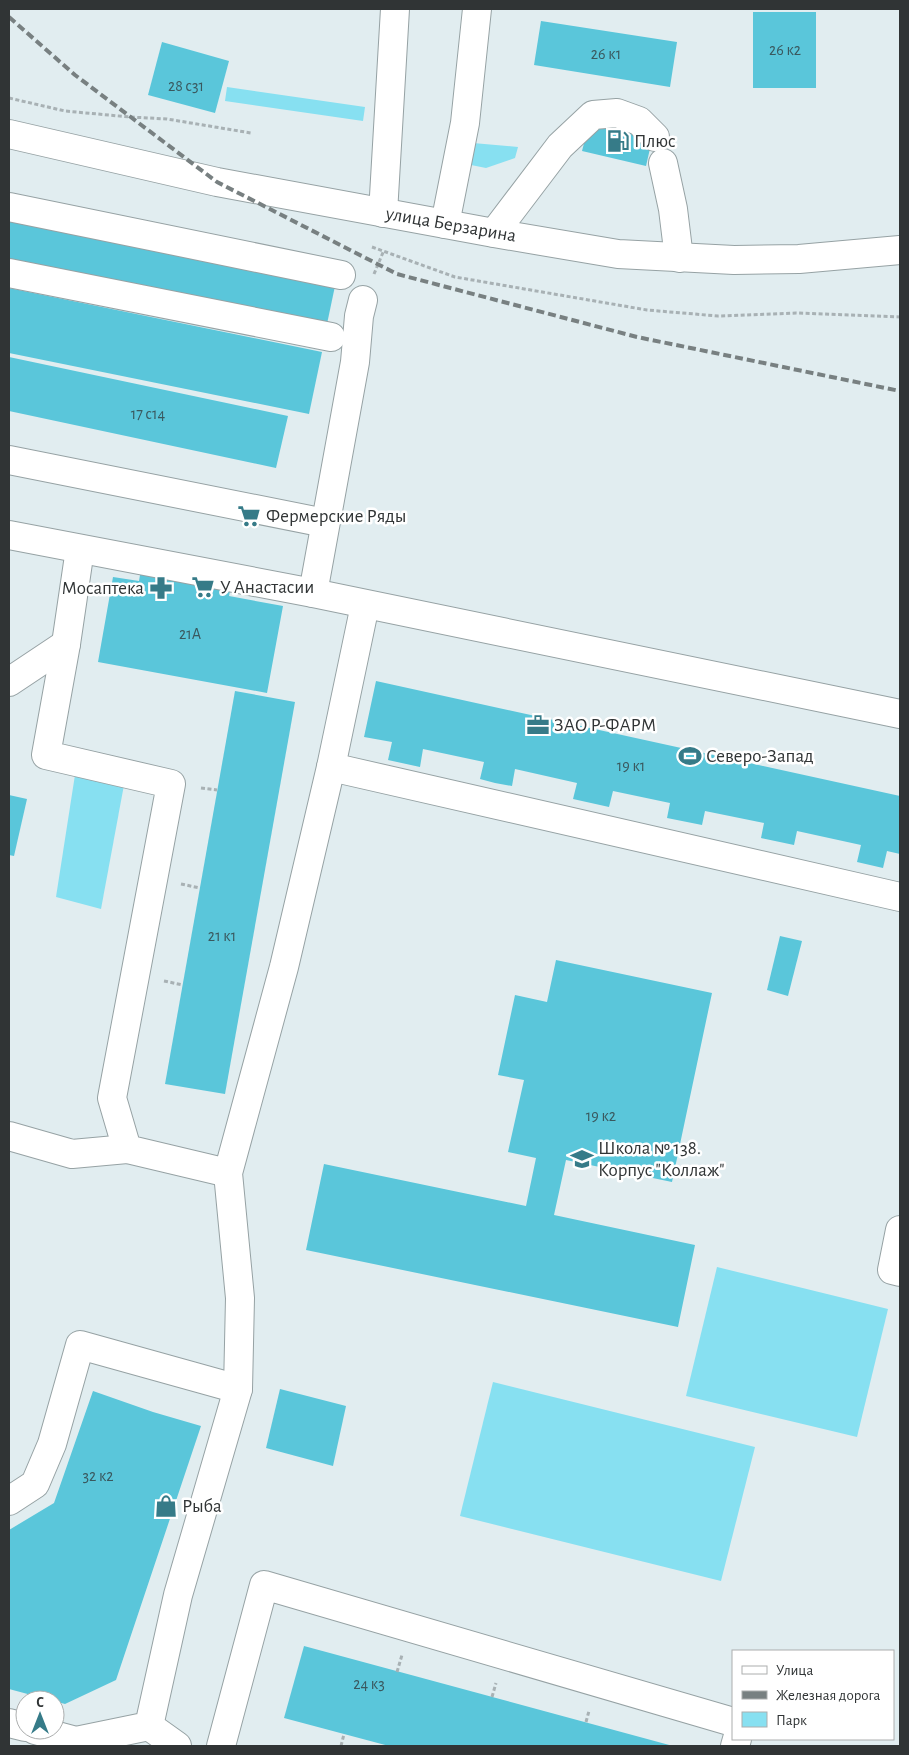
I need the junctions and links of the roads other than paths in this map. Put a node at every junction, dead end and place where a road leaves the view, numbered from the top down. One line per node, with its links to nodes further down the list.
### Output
1 (394, 9): 7 (street)
2 (477, 9): 8 (street)
3 (9, 134): 7 (street, улица Берзарина)
4 (655, 137): 9 (street)
5 (663, 163): 11 (street)
6 (9, 207): 13 (street)
7 (383, 213): 8 (street, улица Берзарина)
8 (445, 224): 9 (street, улица Берзарина)
9 (494, 233): 11 (street, улица Берзарина)
10 (900, 250): 11 (street, улица Берзарина)
11 (680, 258)
12 (9, 273): 15 (street)
13 (340, 275)
14 (363, 300): 17 (street)
15 (331, 337)
16 (9, 460): 17 (street)
17 (325, 524): 20 (street)
18 (9, 535): 19 (street)
19 (80, 549): 20 (street); 22 (street)
20 (313, 593): 21 (street)
21 (365, 605): 24 (street); 25 (street)
22 (66, 644): 23 (street); 28 (street)
23 (9, 682)
24 (900, 714)
25 (331, 767): 26 (street); 29 (street)
26 (900, 897)
27 (9, 1136): 28 (street)
28 (127, 1149): 29 (street)
29 (228, 1172): 32 (street)
30 (900, 1230): 31 (street)
31 (900, 1272)
32 (238, 1389): 33 (street); 35 (street)
33 (9, 1501)
34 (732, 1722): 38 (street)
35 (149, 1726): 36 (street); 37 (street)
36 (76, 1744)
37 (178, 1746)
38 (222, 1746)

